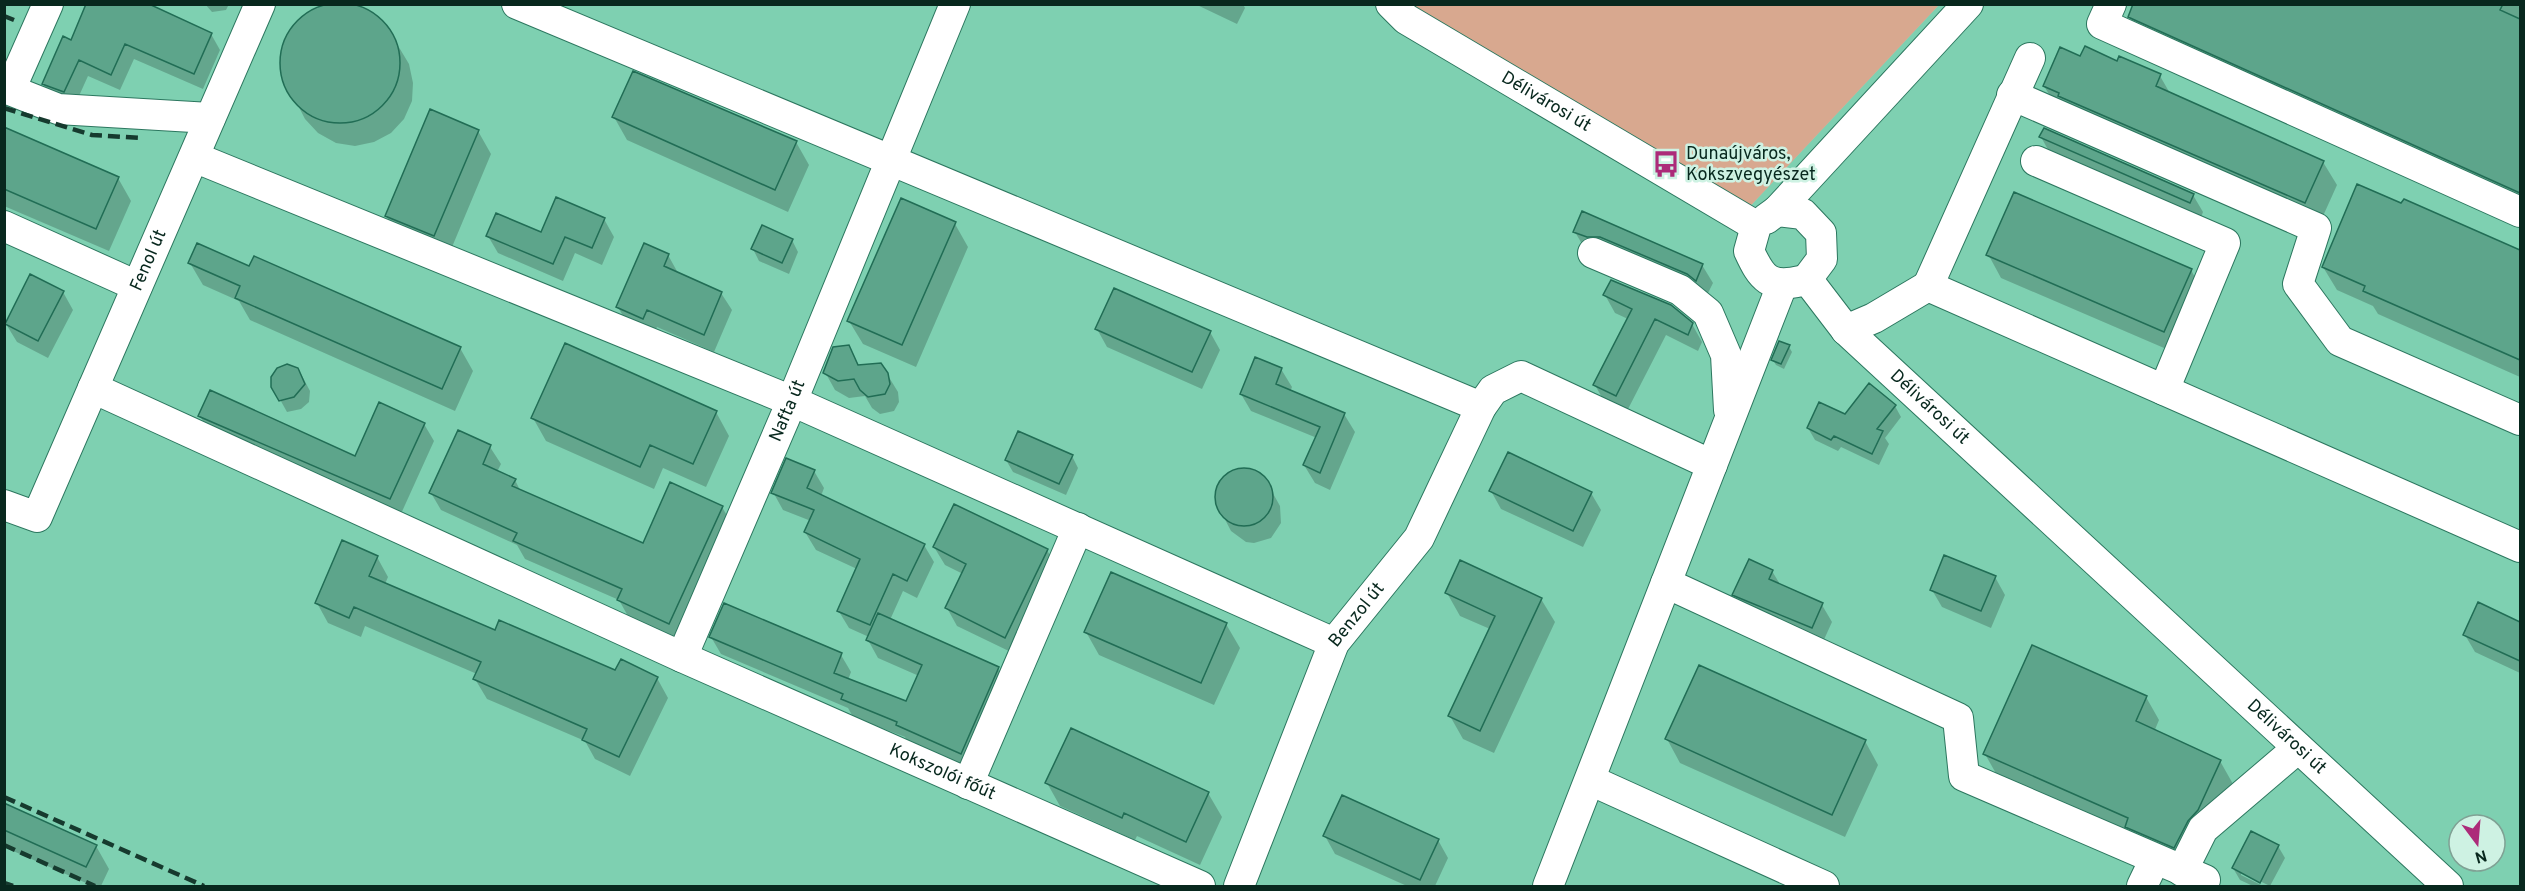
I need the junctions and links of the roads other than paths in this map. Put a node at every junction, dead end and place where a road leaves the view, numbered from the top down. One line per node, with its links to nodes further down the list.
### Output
1 (48, 4): 10 (street)
2 (260, 4): 10 (street, Fenol út)
3 (516, 4): 13 (street)
4 (955, 4): 13 (street, Nafta út)
5 (1391, 4): 15 (street, Délivárosi út)
6 (1968, 4): 15 (street)
7 (2111, 4): 14 (street)
8 (2030, 58): 9 (street)
9 (2012, 95): 20 (street); 27 (street)
10 (210, 118): 11 (street, Fenol út)
11 (194, 157): 19 (street, Fenol út); 24 (street)
12 (2036, 161): 23 (street)
13 (891, 162): 24 (street, Nafta út); 25 (street)
14 (2520, 212)
15 (1766, 219): 18 (street, Délivárosi út); 18 (street)
16 (4, 226): 19 (street)
17 (1593, 253): 26 (street)
18 (1794, 282): 21 (street, Délivárosi út); 26 (street)
19 (138, 286): 22 (street, Fenol út)
20 (1928, 286): 21 (street); 23 (street)
21 (1846, 330): 35 (street, Délivárosi út)
22 (93, 388): 29 (street, Fenol út); 34 (street, Kokszolói főút)
23 (2164, 390): 31 (street)
24 (792, 401): 30 (street); 34 (street, Nafta út)
25 (1482, 407): 28 (street, Benzol út); 33 (street, Benzol út)
26 (1730, 419): 28 (street)
27 (2520, 420)
28 (1712, 465): 32 (street)
29 (4, 505)
30 (1078, 528): 33 (street); 37 (street)
31 (2520, 547)
32 (1666, 583): 36 (street); 38 (street)
33 (1334, 643): 41 (street, Benzol út)
34 (682, 657): 37 (street, Kokszolói főút)
35 (2298, 748): 39 (street); 45 (street, Délivárosi út)
36 (1590, 780): 42 (street); 43 (street)
37 (968, 784): 40 (street, Kokszolói főút)
38 (2155, 859): 39 (street); 44 (street)
39 (2192, 879)
40 (1200, 886)
41 (1239, 886)
42 (1548, 886)
43 (1824, 886)
44 (2142, 886)
45 (2448, 886)

